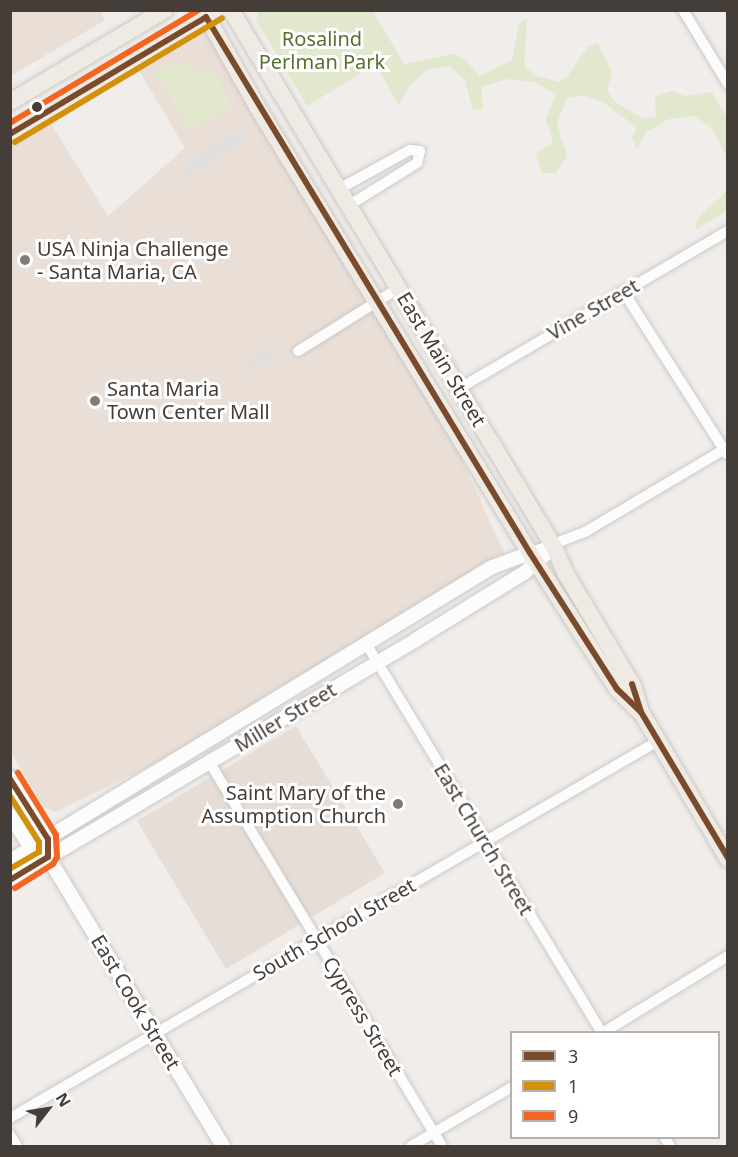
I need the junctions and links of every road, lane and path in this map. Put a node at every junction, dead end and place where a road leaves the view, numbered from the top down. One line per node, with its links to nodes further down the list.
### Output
1 (165, 10): 6 (main road)
2 (231, 10): 8 (main road, East Main Street)
3 (682, 10): 5 (street)
4 (208, 13): 7 (main road); 13 (main road, East Main Street)
5 (728, 84)
6 (10, 102)
7 (10, 134)
8 (339, 189): 9 (main road, East Main Street); 9 (street)
9 (348, 206): 11 (main road, East Main Street)
10 (728, 231): 12 (street, Vine Street)
11 (399, 288): 13 (street); 15 (main road, East Main Street)
12 (623, 291): 15 (street, Vine Street); 16 (street)
13 (377, 302): 14 (street); 18 (main road, East Main Street)
14 (298, 351)
15 (460, 388): 17 (main road, East Main Street)
16 (726, 450): 17 (street)
17 (554, 547): 18 (street, Miller Street); 21 (main road, East Main Street)
18 (534, 557): 19 (street, Miller Street); 20 (street, Miller Street); 21 (main road, East Main Street)
19 (367, 645): 20 (street, East Church Street); 26 (street, Miller Street)
20 (377, 662): 23 (street, Miller Street); 27 (street, East Church Street)
21 (641, 712): 22 (main road, East Main Street)
22 (658, 741): 27 (street, South School Street); 30 (main road, East Main Street)
23 (210, 763): 29 (street, Miller Street); 33 (street, Cypress Street)
24 (10, 778): 26 (street)
25 (10, 815): 28 (street)
26 (48, 839): 28 (street, Miller Street); 29 (street)
27 (485, 840): 33 (street, South School Street); 35 (street, East Church Street)
28 (32, 849): 29 (street); 31 (street, Miller Street)
29 (48, 857): 32 (street, Miller Street); 37 (street, East Cook Street)
30 (728, 859)
31 (10, 861)
32 (10, 880)
33 (316, 939): 37 (street, South School Street); 40 (street, Cypress Street)
34 (728, 956): 36 (street)
35 (602, 1031)
36 (605, 1031)
37 (155, 1033): 39 (street, South School Street); 43 (street, East Cook Street)
38 (510, 1088): 40 (street)
39 (10, 1118)
40 (434, 1133): 44 (street); 45 (street, Cypress Street)
41 (10, 1136): 42 (street)
42 (17, 1146)
43 (224, 1146)
44 (411, 1146)
45 (442, 1146)

